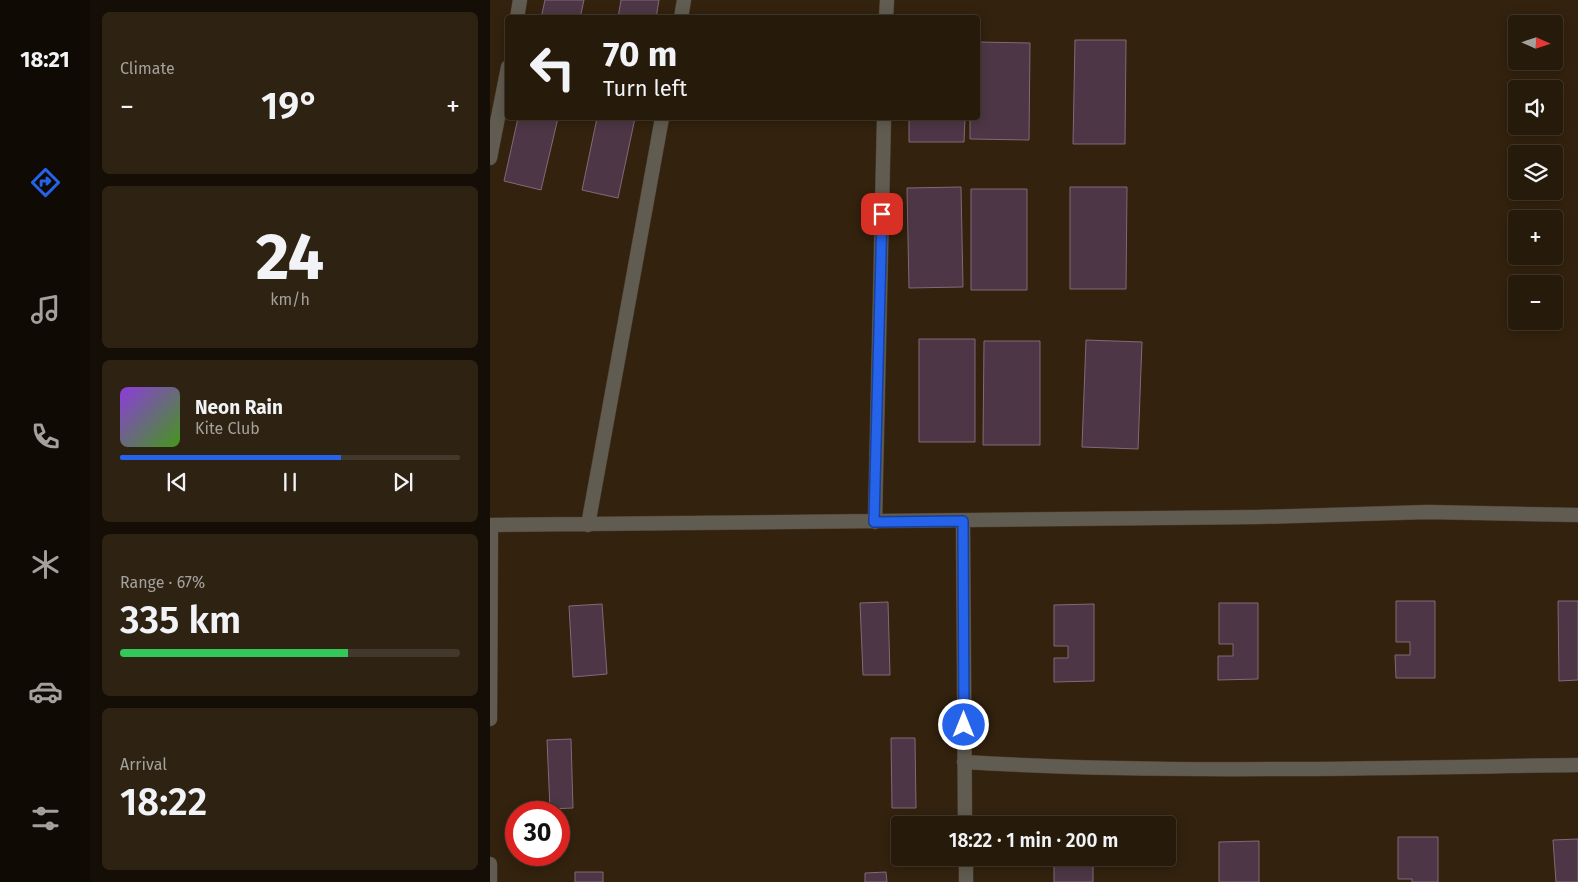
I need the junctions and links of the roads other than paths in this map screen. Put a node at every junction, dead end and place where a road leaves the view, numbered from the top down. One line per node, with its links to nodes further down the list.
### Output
1 (520, 0): 4 (street)
2 (684, 0): 5 (street)
3 (887, 0): 6 (street)
4 (518, 15)
5 (682, 15)
6 (886, 15)
7 (505, 82): 10 (street)
8 (662, 120): 14 (street)
9 (884, 120): 13 (street)
10 (490, 158)
11 (1578, 515): 12 (street)
12 (963, 521): 13 (street); 17 (street)
13 (874, 522): 14 (street)
14 (588, 524): 15 (street)
15 (491, 525): 16 (street)
16 (490, 719)
17 (964, 762): 18 (street); 19 (street)
18 (1578, 765)
19 (965, 816)
20 (490, 864): 22 (street)
21 (966, 866): 23 (street)
22 (490, 882)
23 (966, 882)

